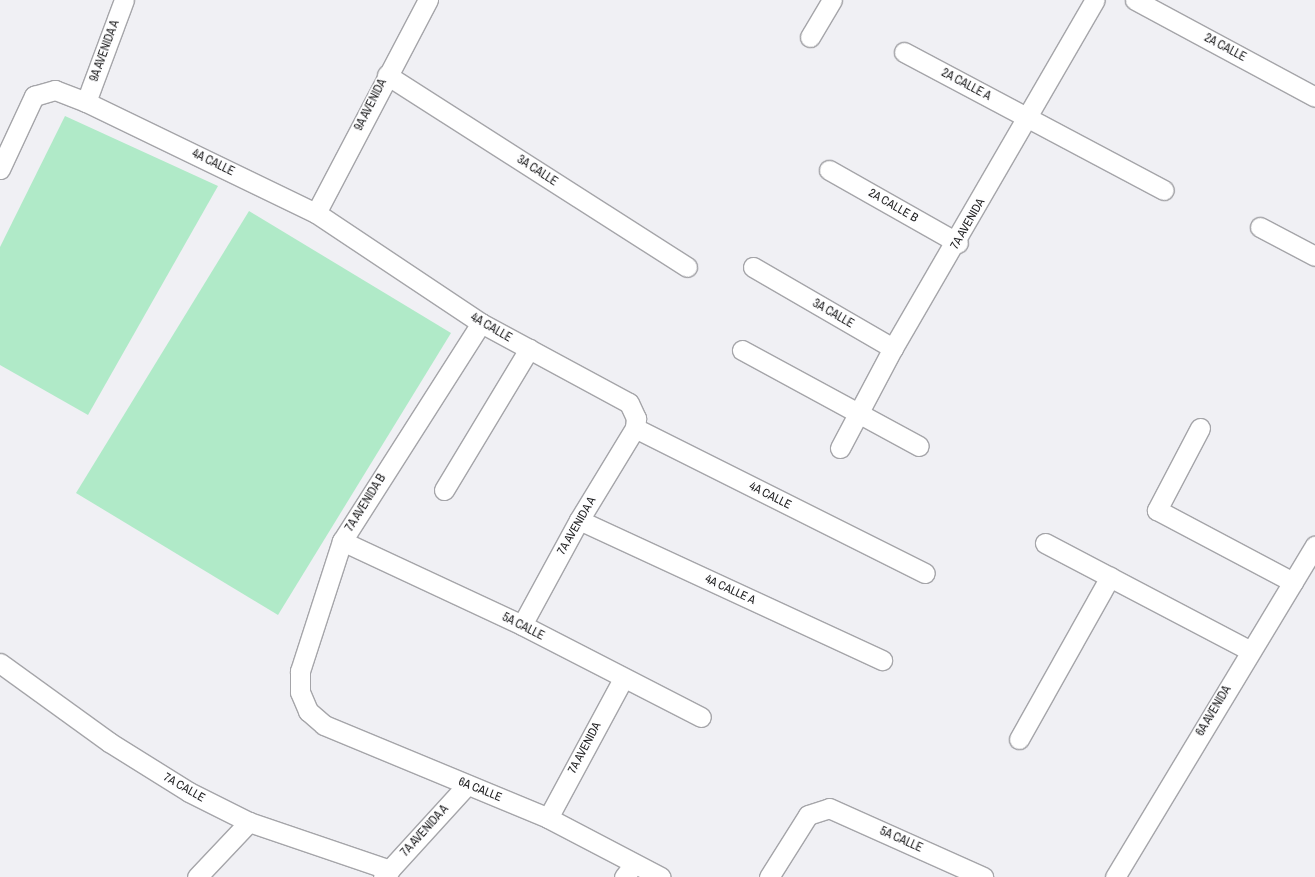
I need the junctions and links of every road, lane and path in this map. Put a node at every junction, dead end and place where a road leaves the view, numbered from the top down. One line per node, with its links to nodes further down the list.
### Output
1 (124, 0): 10 (street, 9A AVENIDA A)
2 (428, 0): 8 (street, 9A AVENIDA)
3 (832, 0): 6 (street)
4 (1095, 0): 11 (street, 7A AVENIDA)
5 (1135, 0): 9 (street, 2A CALLE)
6 (810, 37)
7 (904, 52): 11 (street, 2A CALLE A)
8 (387, 75): 15 (street, 9A AVENIDA); 19 (street, 3A CALLE)
9 (1315, 97)
10 (86, 102): 12 (street, 4A CALLE); 15 (street, 4A CALLE)
11 (1027, 118): 14 (street, 2A CALLE A); 17 (street, 7A AVENIDA)
12 (0, 169)
13 (829, 170): 17 (street, 2A CALLE B)
14 (1164, 190)
15 (316, 212): 21 (street, 4A CALLE)
16 (1260, 227): 18 (street)
17 (958, 243): 22 (street, 7A AVENIDA)
18 (1315, 256)
19 (687, 267)
20 (752, 267): 22 (street, 3A CALLE)
21 (480, 323): 23 (street, 4A CALLE); 32 (street, 7A AVENIDA B)
22 (893, 348): 25 (street, 7A AVENIDA)
23 (529, 349): 26 (street, 4A CALLE); 30 (street)
24 (742, 350): 25 (street)
25 (860, 412): 28 (street); 29 (street, 7A AVENIDA)
26 (635, 428): 31 (street, 7A AVENIDA A); 35 (street, 4A CALLE)
27 (1200, 428): 37 (street)
28 (919, 446)
29 (840, 448)
30 (444, 490)
31 (579, 520): 38 (street, 7A AVENIDA A); 40 (street, 4A CALLE A)
32 (342, 541): 38 (street, 5A CALLE); 43 (street, 7A AVENIDA B)
33 (1045, 543): 36 (street)
34 (1315, 546): 37 (street, 6A AVENIDA)
35 (925, 573)
36 (1110, 577): 39 (street); 45 (street)
37 (1294, 582): 39 (street, 6A AVENIDA)
38 (522, 625): 42 (street, 5A CALLE)
39 (1249, 650): 55 (street, 6A AVENIDA)
40 (882, 660)
41 (0, 663): 48 (street, 7A CALLE)
42 (622, 679): 44 (street, 5A CALLE); 47 (street, 7A AVENIDA)
43 (303, 702): 46 (street, 6A CALLE)
44 (702, 717)
45 (1019, 739)
46 (466, 785): 47 (street, 6A CALLE); 50 (street, 7A AVENIDA A)
47 (548, 818): 49 (street, 6A CALLE)
48 (249, 822): 50 (street, 7A CALLE); 51 (street)
49 (629, 870): 52 (street, 6A CALLE)
50 (386, 873)
51 (197, 877)
52 (661, 877)
53 (769, 877): 54 (street, 5A CALLE)
54 (983, 877)
55 (1115, 877)

